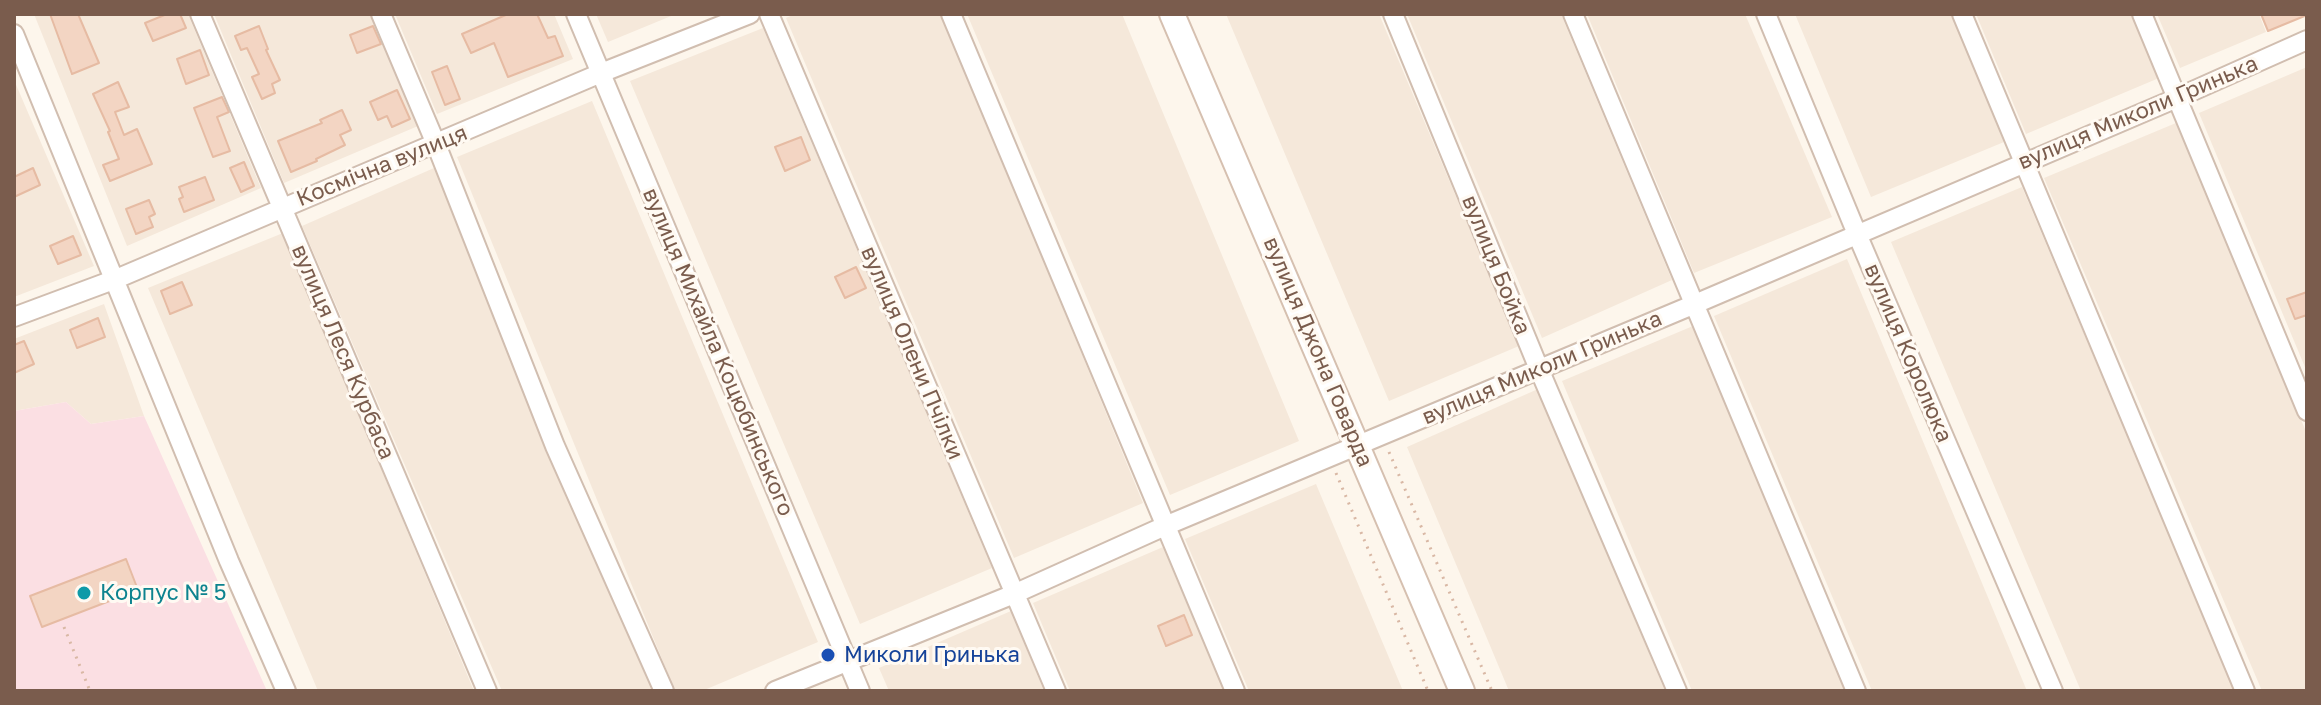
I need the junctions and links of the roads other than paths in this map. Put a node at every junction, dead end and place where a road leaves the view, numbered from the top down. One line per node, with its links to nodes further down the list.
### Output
1 (200, 14): 19 (street, вулиця Леся Курбаса)
2 (381, 14): 17 (street)
3 (576, 14): 15 (street, вулиця Михайла Коцюбинського)
4 (750, 14): 15 (street, Космічна вулиця)
5 (769, 14): 28 (street, вулиця Олени Пчілки)
6 (951, 14): 27 (street)
7 (1172, 14): 26 (street, вулиця Джона Говарда)
8 (1393, 14): 24 (street, вулиця Бойка)
9 (1573, 14): 22 (street)
10 (1766, 14): 20 (street, вулиця Королюка)
11 (1962, 14): 18 (street)
12 (2142, 14): 16 (street)
13 (14, 34): 21 (street)
14 (2307, 40): 16 (street, вулиця Миколи Гринька)
15 (601, 73): 17 (street, Космічна вулиця); 29 (street, вулиця Михайла Коцюбинського)
16 (2177, 98): 18 (street, вулиця Миколи Гринька); 25 (street)
17 (436, 144): 19 (street, Космічна вулиця); 32 (street)
18 (2024, 162): 20 (street, вулиця Миколи Гринька); 41 (street)
19 (282, 207): 21 (street, Космічна вулиця); 31 (street, вулиця Леся Курбаса)
20 (1857, 234): 22 (street, вулиця Миколи Гринька); 40 (street, вулиця Королюка)
21 (116, 279): 23 (street, Космічна вулиця); 30 (street)
22 (1695, 304): 24 (street, вулиця Миколи Гринька); 39 (street)
23 (14, 317)
24 (1539, 369): 26 (street, вулиця Миколи Гринька); 38 (street, вулиця Бойка)
25 (2307, 411)
26 (1359, 447): 27 (street, вулиця Миколи Гринька); 37 (street, вулиця Джона Говарда)
27 (1165, 526): 28 (street, вулиця Миколи Гринька); 36 (street)
28 (1014, 594): 29 (street, вулиця Миколи Гринька); 35 (street, вулиця Олени Пчілки)
29 (848, 662): 33 (street, вулиця Миколи Гринька); 34 (street, вулиця Михайла Коцюбинського)
30 (286, 691)
31 (487, 691)
32 (664, 691)
33 (775, 691)
34 (860, 691)
35 (1056, 691)
36 (1235, 691)
37 (1462, 691)
38 (1677, 691)
39 (1856, 691)
40 (2053, 691)
41 (2245, 691)

